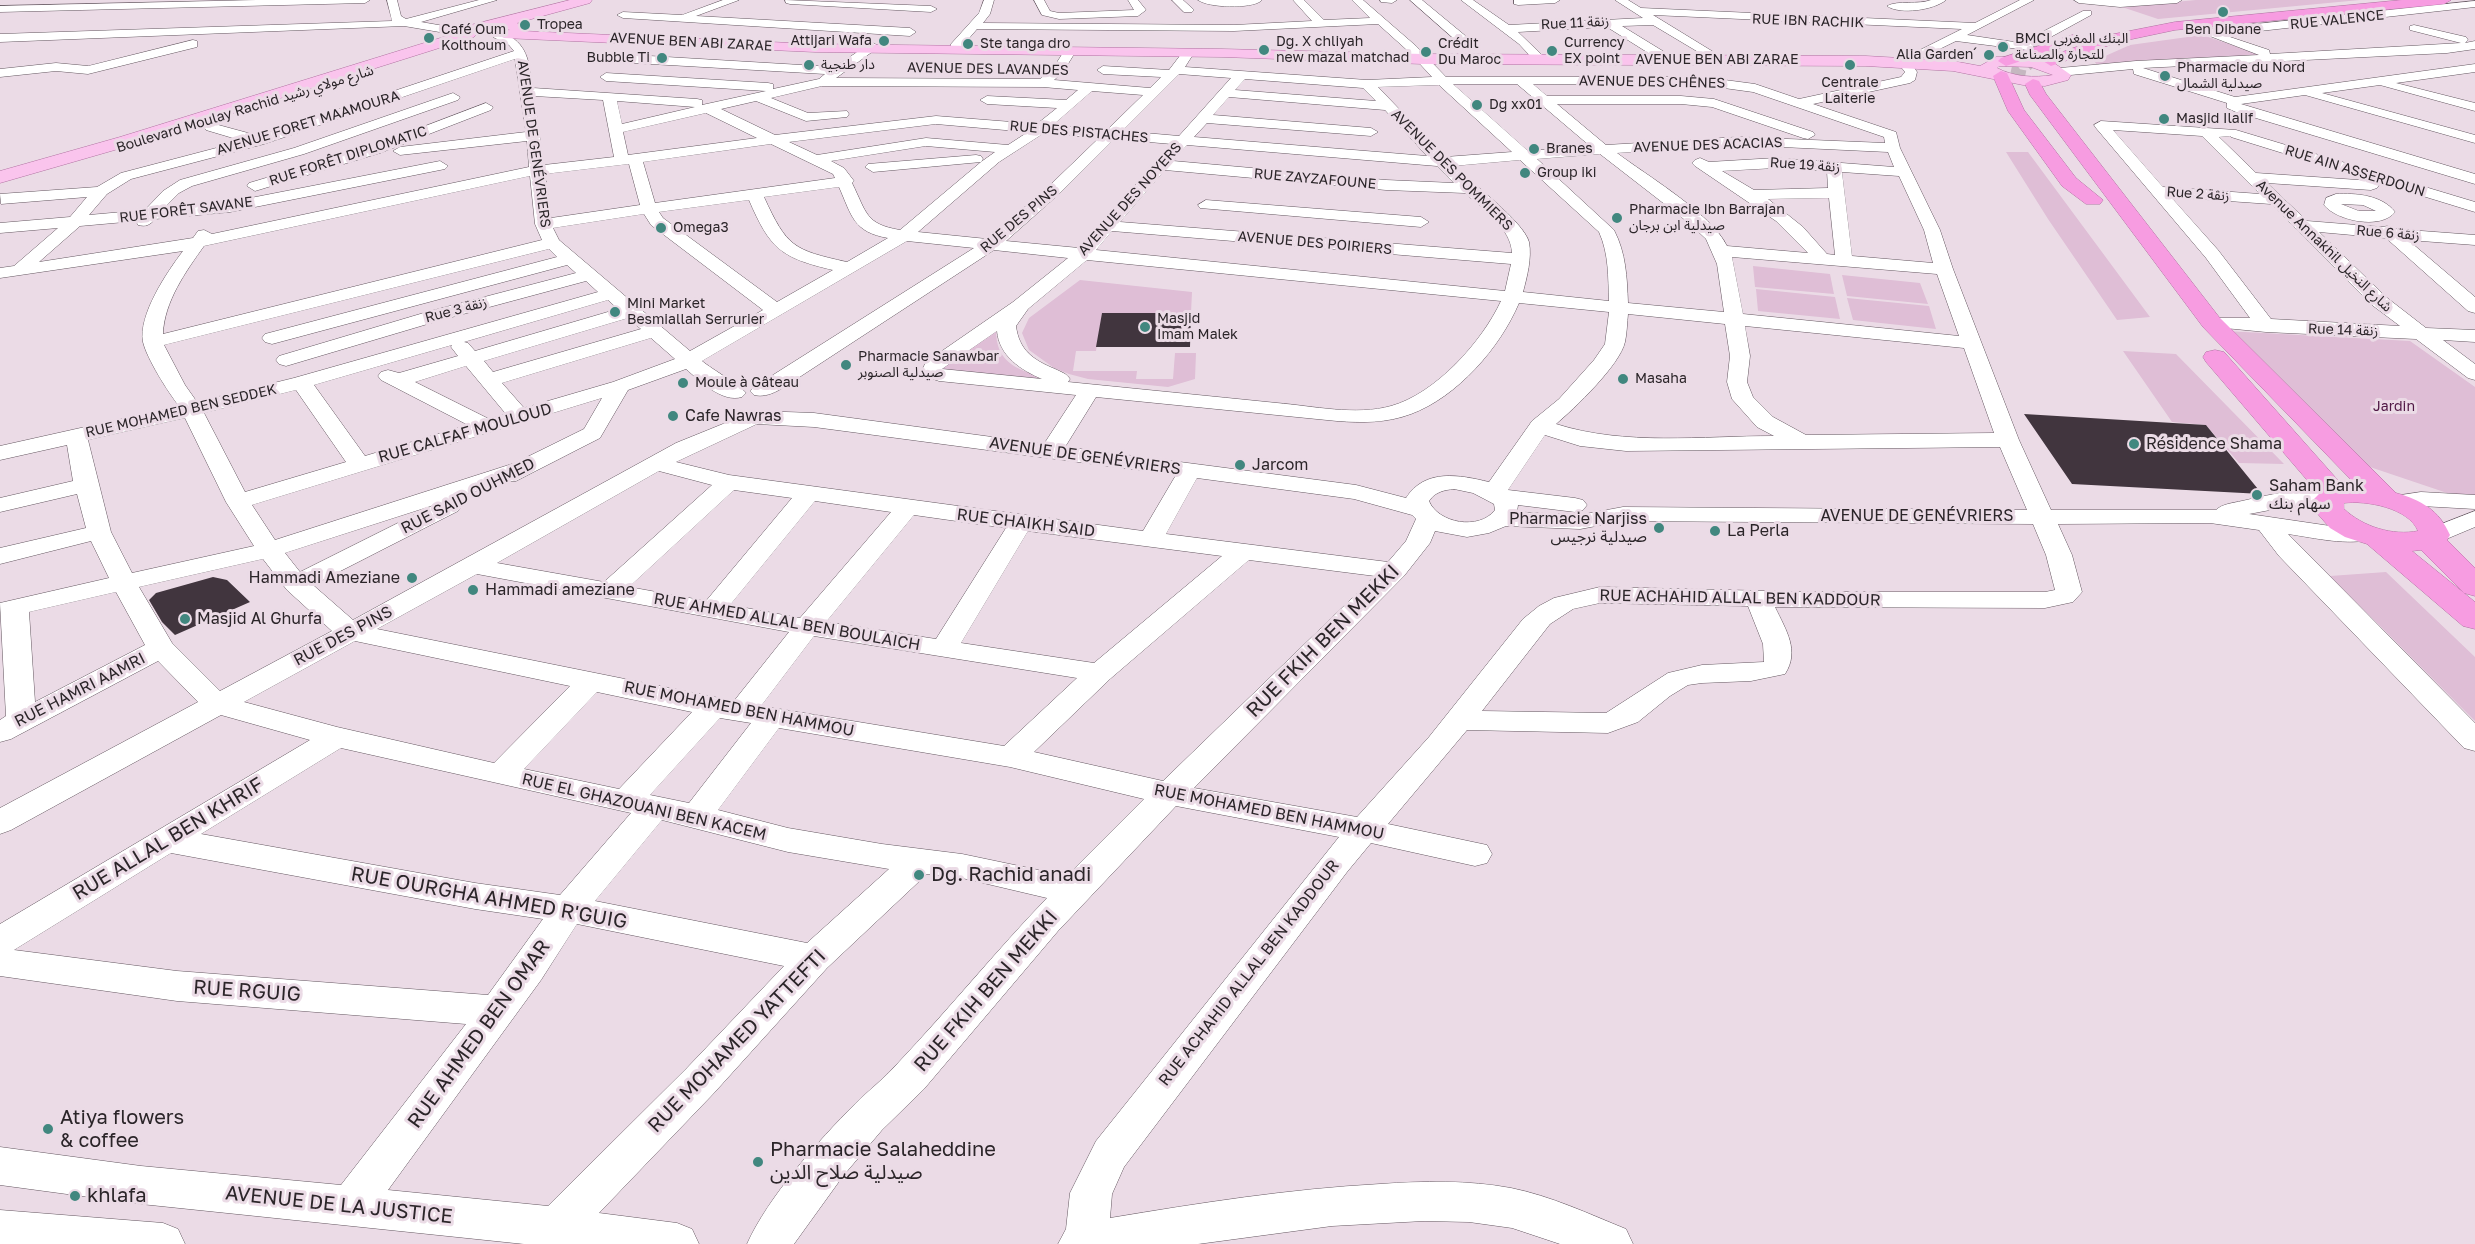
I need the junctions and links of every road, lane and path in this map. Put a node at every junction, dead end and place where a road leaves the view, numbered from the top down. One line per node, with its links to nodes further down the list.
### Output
1 (63, 0): 38 (street)
2 (145, 0): 35 (street)
3 (365, 0): 35 (street)
4 (392, 0): 59 (street)
5 (492, 0): 59 (street)
6 (585, 0): 77 (main road, Boulevard Moulay Rachid شارع مولاي رشيد)
7 (600, 0): 77 (main road, Boulevard Moulay Rachid شارع مولاي رشيد)
8 (734, 0): 53 (street)
9 (989, 0): 65 (street)
10 (1086, 0): 48 (street)
11 (1133, 0): 48 (street)
12 (1177, 0): 40 (street)
13 (1298, 0): 62 (street)
14 (1357, 0): 55 (street)
15 (1385, 0): 16 (street)
16 (1392, 0)
17 (1415, 0): 86 (street)
18 (1466, 0): 51 (street)
19 (1555, 0): 27 (street)
20 (1941, 0): 34 (street)
21 (2029, 0): 43 (street)
22 (2079, 0): 23 (street)
23 (2177, 0)
24 (2411, 0): 64 (highway)
25 (2444, 0): 47 (highway)
26 (1209, 1): 41 (street); 83 (street)
27 (1516, 1): 46 (street)
28 (789, 2): 30 (street)
29 (1043, 3): 48 (street); 67 (street)
30 (932, 4): 54 (street)
31 (1617, 4): 39 (street)
32 (2475, 4): 36 (street)
33 (652, 6): 53 (street)
34 (1885, 6)
35 (126, 8): 38 (street)
36 (2431, 8): 42 (street); 58 (street)
37 (0, 9): 38 (street)
38 (39, 9)
39 (1636, 9): 56 (street); 63 (street)
40 (1188, 10)
41 (1264, 11): 62 (street); 83 (street)
42 (2394, 11): 47 (street); 58 (street)
43 (2006, 12): 49 (street); 63 (street)
44 (1593, 13): 61 (street)
45 (2087, 13): 57 (street)
46 (1538, 14)
47 (2330, 14): 64 (highway); 91 (street, RUE VALENCE)
48 (1093, 15)
49 (2027, 15)
50 (1515, 16): 51 (street)
51 (1491, 18): 69 (street)
52 (2049, 19): 57 (street)
53 (673, 20): 60 (street); 80 (street)
54 (921, 21): 60 (street); 74 (street)
55 (1378, 21): 62 (street); 104 (street)
56 (1655, 21): 61 (street); 70 (street)
57 (2070, 22): 79 (street)
58 (2454, 22): 75 (street)
59 (404, 23): 66 (street); 71 (street)
60 (725, 23): 74 (street)
61 (1610, 23): 69 (street); 78 (street)
62 (1321, 24)
63 (1978, 25): 68 (street); 84 (street)
64 (2168, 25): 106 (highway); 119 (highway); 119 (highway)
65 (974, 26): 67 (street); 103 (street)
66 (434, 27): 76 (street); 77 (street)
67 (1018, 27): 83 (street)
68 (2002, 27)
69 (1507, 29): 87 (street)
70 (1670, 30): 72 (street); 105 (street)
71 (236, 31): 81 (street); 120 (street)
72 (1694, 31)
73 (2024, 31): 79 (street)
74 (910, 32): 93 (street)
75 (2408, 32): 90 (street); 94 (street)
76 (469, 33): 77 (main road); 225 (main road, Boulevard Moulay Rachid شارع مولاي رشيد)
77 (504, 34): 80 (main road, AVENUE BEN ABI ZARAE); 82 (main road, AVENUE BEN ABI ZARAE); 137 (street, AVENUE FORET MAAMOURA); 145 (street, AVENUE DE GENÉVRIERS); 225 (main road, Boulevard Moulay Rachid شارع مولاي رشيد)
78 (1629, 35): 87 (street, Rue 11 زنقة); 101 (street)
79 (2046, 35): 84 (street)
80 (619, 36): 82 (main road, AVENUE BEN ABI ZARAE); 89 (main road, AVENUE BEN ABI ZARAE)
81 (0, 38)
82 (595, 38): 102 (street)
83 (1232, 38): 103 (main road, AVENUE BEN ABI ZARAE); 104 (main road, AVENUE BEN ABI ZARAE)
84 (1949, 39): 85 (street); 108 (street)
85 (1921, 40)
86 (1464, 41)
87 (1523, 41): 100 (street)
88 (2272, 42): 91 (street, RUE VALENCE)
89 (762, 44): 92 (main road, AVENUE BEN ABI ZARAE); 110 (street)
90 (2475, 44): 94 (street)
91 (2239, 45): 107 (street, RUE VALENCE)
92 (870, 47): 93 (main road, AVENUE BEN ABI ZARAE); 115 (street)
93 (896, 48): 103 (main road, AVENUE BEN ABI ZARAE)
94 (2453, 49): 97 (street); 99 (street)
95 (1070, 51): 96 (main road, AVENUE BEN ABI ZARAE); 103 (main road, AVENUE BEN ABI ZARAE); 116 (street)
96 (1190, 52): 98 (main road, AVENUE BEN ABI ZARAE); 118 (street, RUE DES PINS)
97 (2475, 53)
98 (1286, 54): 104 (main road, AVENUE BEN ABI ZARAE); 126 (street)
99 (2340, 54): 107 (street); 124 (street)
100 (1537, 56): 101 (main road, AVENUE BEN ABI ZARAE); 104 (main road, AVENUE BEN ABI ZARAE)
101 (1662, 56): 105 (main road, AVENUE BEN ABI ZARAE)
102 (599, 57): 110 (street); 131 (street)
103 (956, 57): 134 (street)
104 (1421, 57): 105 (main road, AVENUE BEN ABI ZARAE); 127 (street)
105 (1718, 58): 108 (main road, AVENUE BEN ABI ZARAE); 139 (street)
106 (2034, 58)
107 (2279, 58): 109 (street)
108 (1906, 61): 119 (main road, AVENUE BEN ABI ZARAE); 160 (street)
109 (2170, 63): 112 (street); 123 (street)
110 (724, 65): 115 (street); 131 (street)
111 (864, 66): 115 (street)
112 (2120, 66): 119 (street); 158 (street)
113 (1037, 68): 116 (street)
114 (2475, 68): 121 (street)
115 (840, 69): 132 (street)
116 (1064, 69): 136 (street)
117 (1092, 69): 118 (street, AVENUE DES CHÊNES)
118 (1174, 72): 122 (street, AVENUE DES CHÊNES); 146 (street, RUE DES PINS)
119 (2026, 72): 234 (highway); 234 (highway)
120 (0, 73)
121 (2451, 73): 124 (street); 125 (street); 130 (street)
122 (1242, 75): 126 (street, AVENUE DES CHÊNES); 147 (street, AVENUE DES NOYERS)
123 (2210, 75)
124 (2415, 75): 129 (street)
125 (2475, 76)
126 (1275, 77): 138 (street, AVENUE DES CHÊNES)
127 (1442, 81): 128 (street, AVENUE DES CHÊNES); 138 (street, AVENUE DES CHÊNES); 203 (street)
128 (1521, 81): 139 (street, AVENUE DES CHÊNES); 155 (street)
129 (2374, 81): 141 (street); 164 (street)
130 (2475, 81)
131 (692, 82): 143 (street); 153 (street)
132 (822, 82): 133 (street, AVENUE DES LAVANDES); 143 (street)
133 (880, 83): 134 (street, AVENUE DES LAVANDES); 163 (street)
134 (933, 83): 135 (street, AVENUE DES LAVANDES)
135 (1017, 83): 136 (street, AVENUE DES LAVANDES); 156 (street)
136 (1043, 83): 140 (street, AVENUE DES LAVANDES)
137 (431, 84): 150 (street); 192 (street, AVENUE FORET MAAMOURA)
138 (1367, 84): 165 (street, AVENUE DES POMMIERS)
139 (1733, 84): 160 (street, AVENUE DES CHÊNES)
140 (1090, 86): 146 (street, AVENUE DES LAVANDES); 161 (street, RUE CALFAF MOULOUD)
141 (2342, 86): 144 (street); 168 (street)
142 (2249, 87): 148 (street)
143 (797, 88): 151 (street)
144 (2304, 91): 148 (street); 182 (street)
145 (528, 92): 149 (street); 189 (street, AVENUE DE GENÉVRIERS)
146 (1154, 92): 186 (street, RUE DES PINS)
147 (1226, 93): 152 (street); 170 (street, AVENUE DES NOYERS)
148 (2277, 95): 158 (street)
149 (609, 96): 153 (street); 180 (street)
150 (453, 97): 175 (street, RUE FORÊT DIPLOMATIC); 200 (street)
151 (760, 98): 162 (street); 167 (street)
152 (1284, 98): 157 (street); 173 (street)
153 (657, 100): 162 (street)
154 (976, 100): 156 (street)
155 (1542, 100): 169 (street); 201 (street)
156 (998, 101): 161 (street); 172 (street)
157 (1328, 101): 165 (street); 179 (street)
158 (2234, 101): 183 (street)
159 (818, 102): 167 (street)
160 (1797, 103): 169 (street); 194 (street, AVENUE DES CHÊNES)
161 (1067, 104): 181 (street, RUE CALFAF MOULOUD)
162 (727, 105): 166 (street)
163 (850, 106): 167 (street); 178 (street)
164 (2475, 107)
165 (1392, 109): 184 (street); 208 (street, AVENUE DES POMMIERS)
166 (709, 110): 171 (street); 180 (street)
167 (787, 110)
168 (2442, 113)
169 (1749, 114): 196 (street)
170 (1202, 118): 173 (street); 193 (street, AVENUE DES NOYERS)
171 (736, 122): 177 (street); 199 (street)
172 (975, 123): 178 (street, RUE DES PISTACHES); 181 (street, RUE DES PISTACHES)
173 (1266, 124): 179 (street)
174 (2475, 124): 182 (street)
175 (437, 126): 198 (street); 204 (street, RUE FORÊT DIPLOMATIC)
176 (211, 127): 192 (street)
177 (716, 127)
178 (864, 127): 199 (street, RUE DES PISTACHES)
179 (1309, 127): 184 (street)
180 (617, 129): 206 (street)
181 (1040, 129): 186 (street, RUE DES PISTACHES); 202 (street, RUE CALFAF MOULOUD)
182 (2439, 129): 188 (street); 191 (street)
183 (2313, 131): 187 (street); 197 (street)
184 (1371, 132): 205 (street)
185 (2207, 133): 187 (street); 219 (street, Avenue Annakhil شارع النخيل); 229 (street)
186 (1109, 134): 193 (street, RUE DES PISTACHES); 253 (street, RUE DES PINS)
187 (2236, 134): 217 (street, RUE AIN ASSERDOUN)
188 (2409, 135)
189 (532, 136): 198 (street); 214 (street, AVENUE DE GENÉVRIERS)
190 (2389, 139): 197 (street)
191 (2475, 139)
192 (259, 141): 200 (street); 228 (street, AVENUE FORET MAAMOURA)
193 (1181, 142): 205 (street, RUE DES PISTACHES); 210 (street, AVENUE DES NOYERS)
194 (1892, 142): 196 (street, AVENUE DES ACACIAS); 216 (street)
195 (1671, 144): 196 (street, AVENUE DES ACACIAS); 201 (street, AVENUE DES ACACIAS); 212 (street)
196 (1832, 144)
197 (2359, 145): 209 (street)
198 (442, 146): 204 (street); 211 (street)
199 (773, 148): 206 (street, RUE DES PISTACHES); 207 (street)
200 (299, 150): 204 (street); 240 (street)
201 (1604, 150): 203 (street, AVENUE DES ACACIAS); 254 (street)
202 (1001, 154): 207 (street); 218 (street); 248 (street, RUE CALFAF MOULOUD)
203 (1524, 156): 208 (street, RUE DES PISTACHES); 271 (street)
204 (353, 157): 237 (street, RUE FORÊT DIPLOMATIC)
205 (1359, 157): 208 (street, RUE DES PISTACHES); 221 (street)
206 (629, 159): 214 (street, RUE DES PISTACHES); 239 (street)
207 (817, 159): 218 (street)
208 (1442, 162): 227 (street, AVENUE DES POMMIERS)
209 (2422, 164): 217 (street); 220 (street)
210 (1161, 165): 215 (street, RUE ZAYZAFOUNE); 243 (street, AVENUE DES NOYERS)
211 (440, 166): 226 (street); 237 (street, RUE FORÊT SAVANE)
212 (1706, 167): 213 (street, Rue 19 زنقة); 233 (street)
213 (1834, 167): 216 (street, Rue 19 زنقة); 231 (street)
214 (537, 171): 226 (street, RUE DES PISTACHES); 242 (street, AVENUE DE GENÉVRIERS)
215 (1237, 171): 221 (street, RUE ZAYZAFOUNE); 236 (street)
216 (1904, 172): 262 (street)
217 (2370, 174): 224 (street, RUE AIN ASSERDOUN)
218 (843, 176): 232 (street); 248 (street)
219 (2253, 177): 222 (street); 235 (street, Avenue Annakhil شارع النخيل)
220 (2475, 179)
221 (1349, 181): 223 (street, RUE ZAYZAFOUNE)
222 (2334, 183): 224 (street); 247 (street)
223 (1386, 185): 227 (street, RUE ZAYZAFOUNE); 249 (street)
224 (2405, 186): 230 (street, RUE AIN ASSERDOUN)
225 (2, 188): 228 (street)
226 (446, 188): 251 (street, RUE DES PISTACHES)
227 (1470, 188): 258 (street, AVENUE DES POMMIERS)
228 (101, 191): 241 (street, AVENUE FORET MAAMOURA)
229 (2156, 191): 235 (street, Rue 2 زنقة); 278 (street)
230 (2423, 192): 238 (street, RUE AIN ASSERDOUN); 250 (street)
231 (1837, 193): 233 (street); 260 (street)
232 (754, 194): 239 (street); 261 (street)
233 (1748, 195): 259 (street)
234 (2105, 198): 277 (highway); 319 (highway)
235 (2276, 200): 244 (street, Avenue Annakhil شارع النخيل)
236 (1206, 205): 246 (street); 249 (street)
237 (230, 207): 240 (street, RUE FORÊT SAVANE); 251 (street, RUE FORÊT DIPLOMATIC)
238 (2475, 207)
239 (649, 209): 242 (street); 274 (street)
240 (149, 215): 241 (street, RUE FORÊT SAVANE); 256 (street)
241 (73, 223): 245 (street, RUE FORÊT SAVANE); 263 (street, AVENUE FORET MAAMOURA)
242 (543, 224): 252 (street, AVENUE DE GENÉVRIERS)
243 (1109, 226): 246 (street, AVENUE DES POIRIERS); 255 (street, AVENUE DES NOYERS)
244 (2301, 226): 247 (street, Rue 6 زنقة); 280 (street, Avenue Annakhil شارع النخيل)
245 (0, 228)
246 (1181, 232): 249 (street, AVENUE DES POIRIERS)
247 (2391, 233): 250 (street, Rue 6 زنقة); 272 (street)
248 (904, 237): 253 (street); 261 (street, RUE CALFAF MOULOUD)
249 (1435, 237): 258 (street, AVENUE DES POIRIERS)
250 (2475, 239)
251 (196, 243): 256 (street, RUE DES PISTACHES); 284 (street, RUE FORÊT DIPLOMATIC)
252 (552, 243): 257 (street, AVENUE DE GENÉVRIERS); 266 (street)
253 (992, 244): 255 (street); 298 (street, RUE DES PINS)
254 (1722, 251): 259 (street); 276 (street)
255 (1083, 254): 268 (street); 270 (street, AVENUE DES NOYERS)
256 (110, 258): 263 (street, RUE DES PISTACHES)
257 (569, 259): 265 (street, AVENUE DE GENÉVRIERS); 269 (street)
258 (1520, 259): 268 (street, AVENUE DES POMMIERS)
259 (1822, 259): 260 (street)
260 (1844, 261): 262 (street)
261 (850, 268): 274 (street, RUE CALFAF MOULOUD)
262 (1944, 268): 285 (street)
263 (20, 270): 264 (street, RUE DES PISTACHES)
264 (0, 273)
265 (589, 275): 267 (street, AVENUE DE GENÉVRIERS); 275 (street, Rue 3 زنقة)
266 (400, 280): 269 (street); 284 (street)
267 (610, 294): 273 (street, AVENUE DE GENÉVRIERS); 283 (street, RUE MOHAMED BEN SEDDEK)
268 (1513, 296): 271 (street); 296 (street, AVENUE DES POMMIERS)
269 (419, 298): 275 (street); 282 (street)
270 (1020, 306): 296 (street); 296 (street, AVENUE DES NOYERS)
271 (1619, 306): 276 (street); 303 (street)
272 (2475, 307)
273 (633, 311): 279 (street, AVENUE DE GENÉVRIERS); 287 (street)
274 (778, 311): 289 (street, RUE CALFAF MOULOUD)
275 (434, 316): 283 (street); 286 (street, Rue 3 زنقة)
276 (1734, 318): 285 (street); 306 (street)
277 (2211, 322): 278 (street, Rue 14 زنقة); 320 (highway)
278 (2266, 326): 280 (street, Rue 14 زنقة)
279 (655, 331): 289 (street, AVENUE DE GENÉVRIERS); 293 (street)
280 (2420, 333): 281 (street, Rue 14 زنقة); 291 (street, Avenue Annakhil شارع النخيل)
281 (2475, 336)
282 (272, 338)
283 (454, 339): 287 (street); 290 (street, RUE MOHAMED BEN SEDDEK)
284 (153, 342): 299 (street)
285 (1973, 343): 305 (street)
286 (324, 348): 288 (street, Rue 3 زنقة); 290 (street)
287 (470, 358): 292 (street); 293 (street)
288 (286, 360)
289 (690, 360): 295 (street, RUE CALFAF MOULOUD); 297 (street, AVENUE DE GENÉVRIERS)
290 (360, 366): 292 (street); 294 (street, RUE MOHAMED BEN SEDDEK)
291 (2475, 374)
292 (398, 380): 302 (street)
293 (489, 380): 301 (street)
294 (301, 382): 299 (street, RUE MOHAMED BEN SEDDEK); 311 (street)
295 (620, 386): 301 (street, RUE CALFAF MOULOUD); 313 (street, RUE SAID OUHMED)
296 (1090, 389): 308 (street)
297 (735, 393): 298 (street); 300 (street)
298 (761, 409): 300 (street); 307 (street, RUE DES PINS); 308 (street, AVENUE DE GENÉVRIERS)
299 (192, 410): 304 (street, RUE MOHAMED BEN SEDDEK); 321 (street)
300 (710, 410): 307 (street, RUE DES PINS)
301 (520, 417): 302 (street, RUE CALFAF MOULOUD)
302 (486, 426): 311 (street, RUE CALFAF MOULOUD)
303 (1540, 426): 306 (street); 310 (street)
304 (76, 436): 309 (street, RUE MOHAMED BEN SEDDEK); 317 (street)
305 (2008, 440): 306 (street); 328 (street)
306 (1802, 442)
307 (684, 448): 312 (street, RUE DES PINS)
308 (1051, 451): 314 (street, AVENUE DE GENÉVRIERS)
309 (0, 453)
310 (1516, 458): 316 (street); 322 (street)
311 (358, 464): 321 (street, RUE CALFAF MOULOUD)
312 (658, 464): 315 (street, RUE CHAIKH SAID); 339 (street, RUE DES PINS)
313 (524, 468): 336 (street); 342 (street, RUE SAID OUHMED)
314 (1190, 470): 326 (street, AVENUE DE GENÉVRIERS); 335 (street)
315 (729, 482): 318 (street, RUE CHAIKH SAID); 344 (street)
316 (1467, 482): 322 (street); 326 (street)
317 (86, 485): 324 (street); 332 (street)
318 (809, 493): 325 (street, RUE CHAIKH SAID); 346 (street)
319 (2334, 497): 320 (highway); 327 (street, AVENUE DE GENÉVRIERS); 333 (highway)
320 (2390, 500): 323 (street); 334 (highway)
321 (238, 502): 336 (street)
322 (1499, 502): 326 (street); 328 (street, AVENUE DE GENÉVRIERS)
323 (2475, 502)
324 (0, 505)
325 (908, 507): 330 (street, RUE CHAIKH SAID); 349 (street, RUE AHMED BEN OMAR)
326 (1423, 515): 340 (street, RUE FKIH BEN MEKKI)
327 (2210, 516): 328 (street, AVENUE DE GENÉVRIERS); 331 (street, AVENUE DE GENÉVRIERS)
328 (2041, 517): 345 (street, RUE ACHAHID ALLAL BEN KADDOUR)
329 (2475, 519): 334 (street)
330 (1020, 523): 335 (street, RUE CHAIKH SAID); 352 (street)
331 (2266, 523): 333 (street, AVENUE DE GENÉVRIERS); 361 (street)
332 (99, 532): 338 (street); 341 (street)
333 (2372, 536): 334 (highway); 348 (highway)
334 (2432, 537): 343 (highway)
335 (1151, 538): 337 (street, RUE CHAIKH SAID)
336 (269, 550): 341 (street); 342 (street)
337 (1243, 552): 340 (street, RUE CHAIKH SAID); 353 (street)
338 (0, 556)
339 (473, 566): 344 (street, RUE AHMED ALLAL BEN BOULAICH); 350 (street, RUE DES PINS)
340 (1395, 571): 364 (street, RUE FKIH BEN MEKKI)
341 (124, 583): 347 (street); 351 (street)
342 (296, 584): 350 (street)
343 (2475, 586)
344 (609, 591): 346 (street, RUE AHMED ALLAL BEN BOULAICH)
345 (1758, 599): 358 (street, RUE ACHAHID ALLAL BEN KADDOUR); 358 (street)
346 (713, 609): 349 (street, RUE AHMED ALLAL BEN BOULAICH)
347 (7, 610): 359 (street)
348 (2475, 619)
349 (807, 627): 352 (street, RUE AHMED ALLAL BEN BOULAICH); 356 (street, RUE AHMED BEN OMAR)
350 (350, 632): 354 (street, RUE MOHAMED BEN HAMMOU); 355 (street, RUE DES PINS)
351 (161, 648): 355 (street); 359 (street, RUE HAMRI AAMRI)
352 (943, 649): 353 (street, RUE AHMED ALLAL BEN BOULAICH)
353 (1100, 673): 362 (street)
354 (592, 681): 356 (street, RUE MOHAMED BEN HAMMOU); 363 (street)
355 (216, 704): 360 (street, RUE EL GHAZOUANI BEN KACEM); 367 (street, RUE DES PINS)
356 (727, 709): 357 (street, RUE MOHAMED BEN HAMMOU); 365 (street, RUE AHMED BEN OMAR)
357 (771, 717): 362 (street, RUE MOHAMED BEN HAMMOU); 366 (street)
358 (1458, 720): 368 (street, RUE ACHAHID ALLAL BEN KADDOUR)
359 (11, 726)
360 (337, 737): 363 (street, RUE EL GHAZOUANI BEN KACEM); 369 (street, RUE ALLAL BEN KHRIF)
361 (2475, 741)
362 (1010, 757): 364 (street, RUE MOHAMED BEN HAMMOU)
363 (500, 775): 365 (street, RUE EL GHAZOUANI BEN KACEM)
364 (1171, 793): 368 (street, RUE MOHAMED BEN HAMMOU); 372 (street, RUE FKIH BEN MEKKI)
365 (640, 804): 366 (street, RUE EL GHAZOUANI BEN KACEM); 373 (street, RUE AHMED BEN OMAR)
366 (697, 816): 371 (street, RUE EL GHAZOUANI BEN KACEM)
367 (0, 822)
368 (1363, 830): 370 (street, RUE MOHAMED BEN HAMMOU); 382 (street, RUE ACHAHID ALLAL BEN KADDOUR)
369 (165, 840): 373 (street, RUE OURGHA AHMED R'GUIG); 374 (street, RUE ALLAL BEN KHRIF)
370 (1475, 854)
371 (921, 860): 372 (street, RUE EL GHAZOUANI BEN KACEM); 375 (street, RUE MOHAMED YATTEFTI)
372 (1075, 891): 385 (street, RUE FKIH BEN MEKKI)
373 (568, 909): 375 (street, RUE OURGHA AHMED R'GUIG); 377 (street, RUE AHMED BEN OMAR)
374 (0, 940)
375 (814, 958): 380 (street, RUE MOHAMED YATTEFTI)
376 (0, 962): 377 (street, RUE RGUIG)
377 (496, 1011): 379 (street, RUE AHMED BEN OMAR)
378 (0, 1166): 379 (street, AVENUE DE LA JUSTICE)
379 (351, 1206): 380 (street, AVENUE DE LA JUSTICE)
380 (556, 1227): 384 (street, AVENUE DE LA JUSTICE)
381 (0, 1230): 383 (street)
382 (1083, 1243): 386 (street)
383 (163, 1244)
384 (677, 1244)
385 (770, 1244)
386 (1611, 1244)

